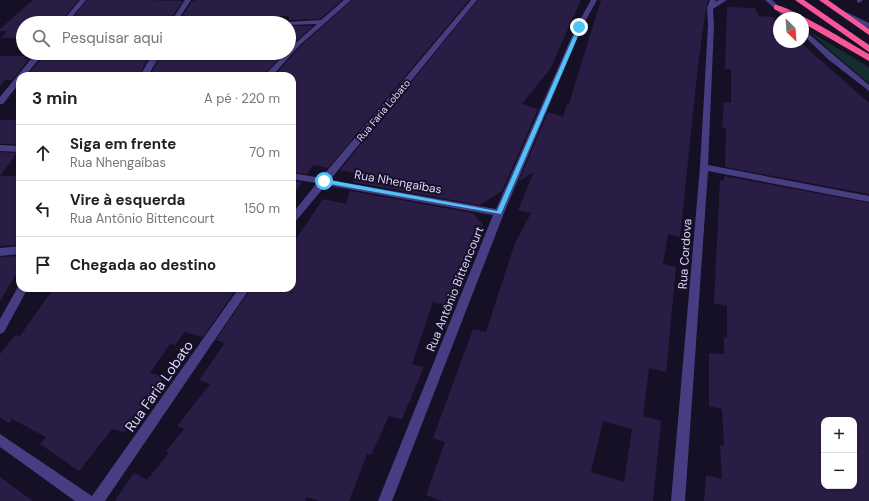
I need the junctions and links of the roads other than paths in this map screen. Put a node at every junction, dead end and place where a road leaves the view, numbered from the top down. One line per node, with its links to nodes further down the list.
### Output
1 (83, 0): 15 (street)
2 (188, 0): 16 (street)
3 (348, 0): 17 (street)
4 (474, 0): 39 (street, Rua Faria Lobato)
5 (594, 0): 41 (street, Rua Antônio Bittencourt)
6 (724, 0): 10 (street, Rua Cordova)
7 (799, 0): 24 (highway)
8 (823, 0): 11 (highway)
9 (765, 1): 12 (street)
10 (712, 4): 37 (street, Rua Cordova)
11 (830, 6): 20 (street); 21 (highway)
12 (777, 7): 13 (street); 14 (highway)
13 (782, 12)
14 (787, 12)
15 (70, 16)
16 (178, 16)
17 (323, 22): 18 (street); 23 (street)
18 (296, 23)
19 (809, 23): 25 (highway)
20 (869, 26)
21 (869, 33)
22 (809, 37): 33 (street)
23 (296, 46)
24 (869, 49)
25 (869, 58)
26 (34, 60): 29 (street)
27 (153, 60): 30 (street)
28 (283, 60): 31 (street)
29 (25, 72)
30 (146, 72)
31 (272, 72)
32 (16, 83): 34 (street)
33 (869, 89)
34 (0, 102)
35 (0, 148): 36 (street)
36 (16, 148)
37 (704, 167): 40 (street); 52 (street, Rua Cordova)
38 (296, 177): 39 (street, Rua Nhengaíbas)
39 (324, 181): 41 (street, Rua Nhengaíbas); 42 (street, Rua Faria Lobato)
40 (869, 199)
41 (499, 213): 51 (street, Rua Antônio Bittencourt)
42 (296, 215)
43 (16, 250): 44 (street)
44 (0, 252)
45 (21, 292): 47 (street)
46 (242, 292): 50 (street, Rua Faria Lobato)
47 (0, 329)
48 (0, 440): 49 (street)
49 (87, 501)
50 (97, 501)
51 (385, 501)
52 (678, 501)

